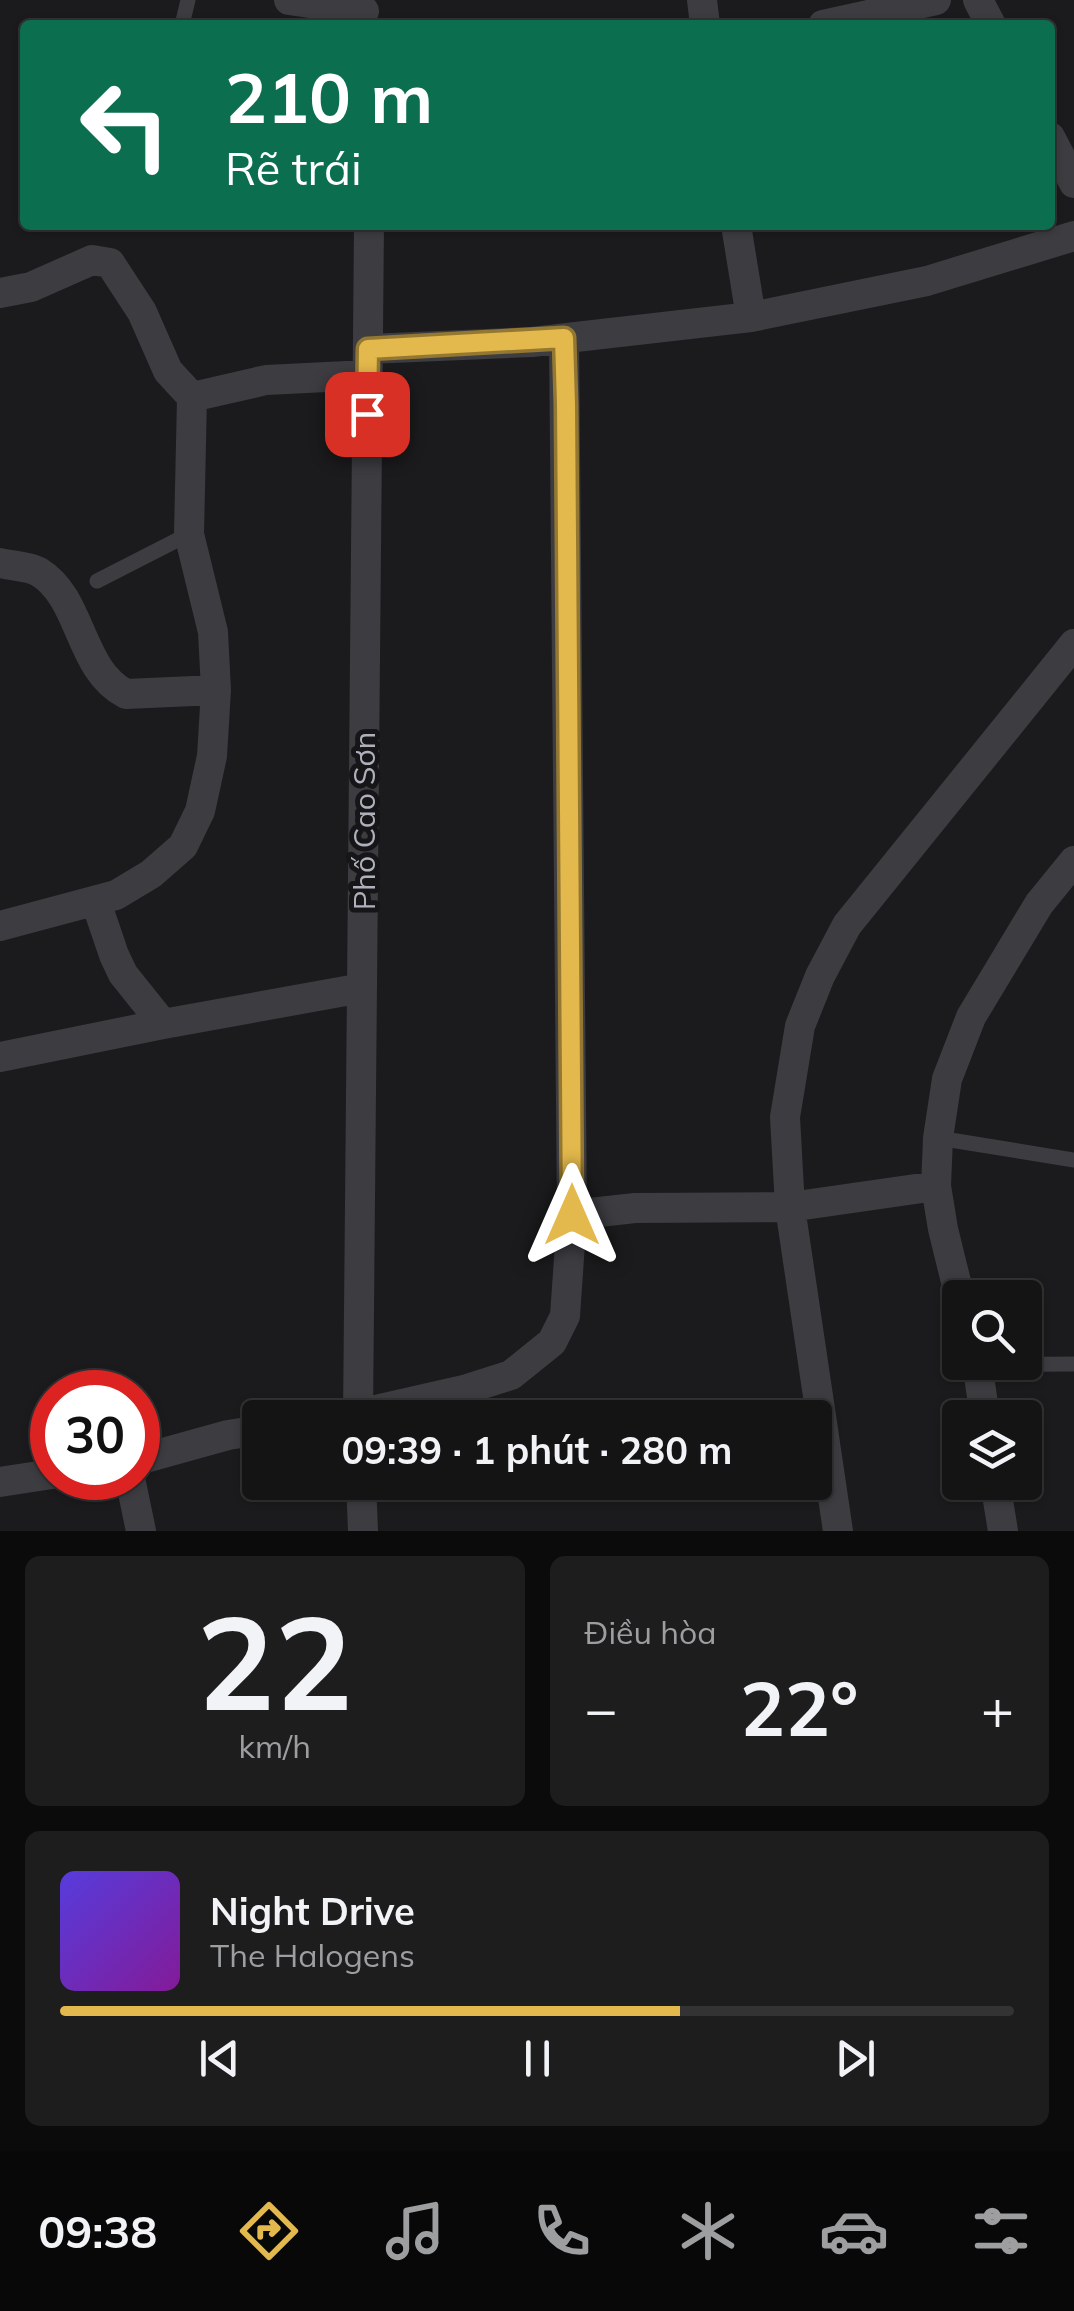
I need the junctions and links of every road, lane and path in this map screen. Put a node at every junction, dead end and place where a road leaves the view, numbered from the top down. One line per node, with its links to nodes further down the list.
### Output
1 (289, 0): 3 (street)
2 (936, 0): 4 (street)
3 (364, 12)
4 (846, 20)
5 (1055, 148): 6 (street)
6 (1074, 184)
7 (369, 230): 13 (street, Phố Cao Sơn)
8 (737, 230): 11 (street)
9 (1074, 236): 11 (street)
10 (0, 293): 14 (street)
11 (752, 317): 12 (street)
12 (564, 338): 13 (street); 30 (street)
13 (368, 362): 14 (street); 23 (street, Phố Cao Sơn)
14 (192, 397): 15 (street)
15 (190, 534): 17 (lane); 19 (street)
16 (0, 563): 19 (street)
17 (97, 581)
18 (1074, 644): 29 (street)
19 (216, 690): 21 (street)
20 (1074, 861): 26 (street)
21 (96, 902): 22 (street); 24 (street)
22 (0, 926)
23 (362, 988): 24 (street); 34 (street, Phố Cao Sơn)
24 (163, 1024): 25 (street)
25 (0, 1057)
26 (938, 1138): 27 (lane); 28 (street)
27 (1074, 1160)
28 (936, 1186): 29 (street); 31 (street)
29 (790, 1206): 30 (street); 45 (street)
30 (572, 1215): 35 (street)
31 (956, 1280)
32 (1042, 1364): 33 (lane)
33 (1074, 1364)
34 (352, 1400)
35 (423, 1400)
36 (242, 1433): 37 (street)
37 (160, 1454)
38 (30, 1477): 39 (street)
39 (0, 1482)
40 (135, 1500): 43 (street)
41 (361, 1500): 44 (street)
42 (998, 1500): 46 (street)
43 (141, 1531)
44 (362, 1531)
45 (838, 1531)
46 (1003, 1531)

